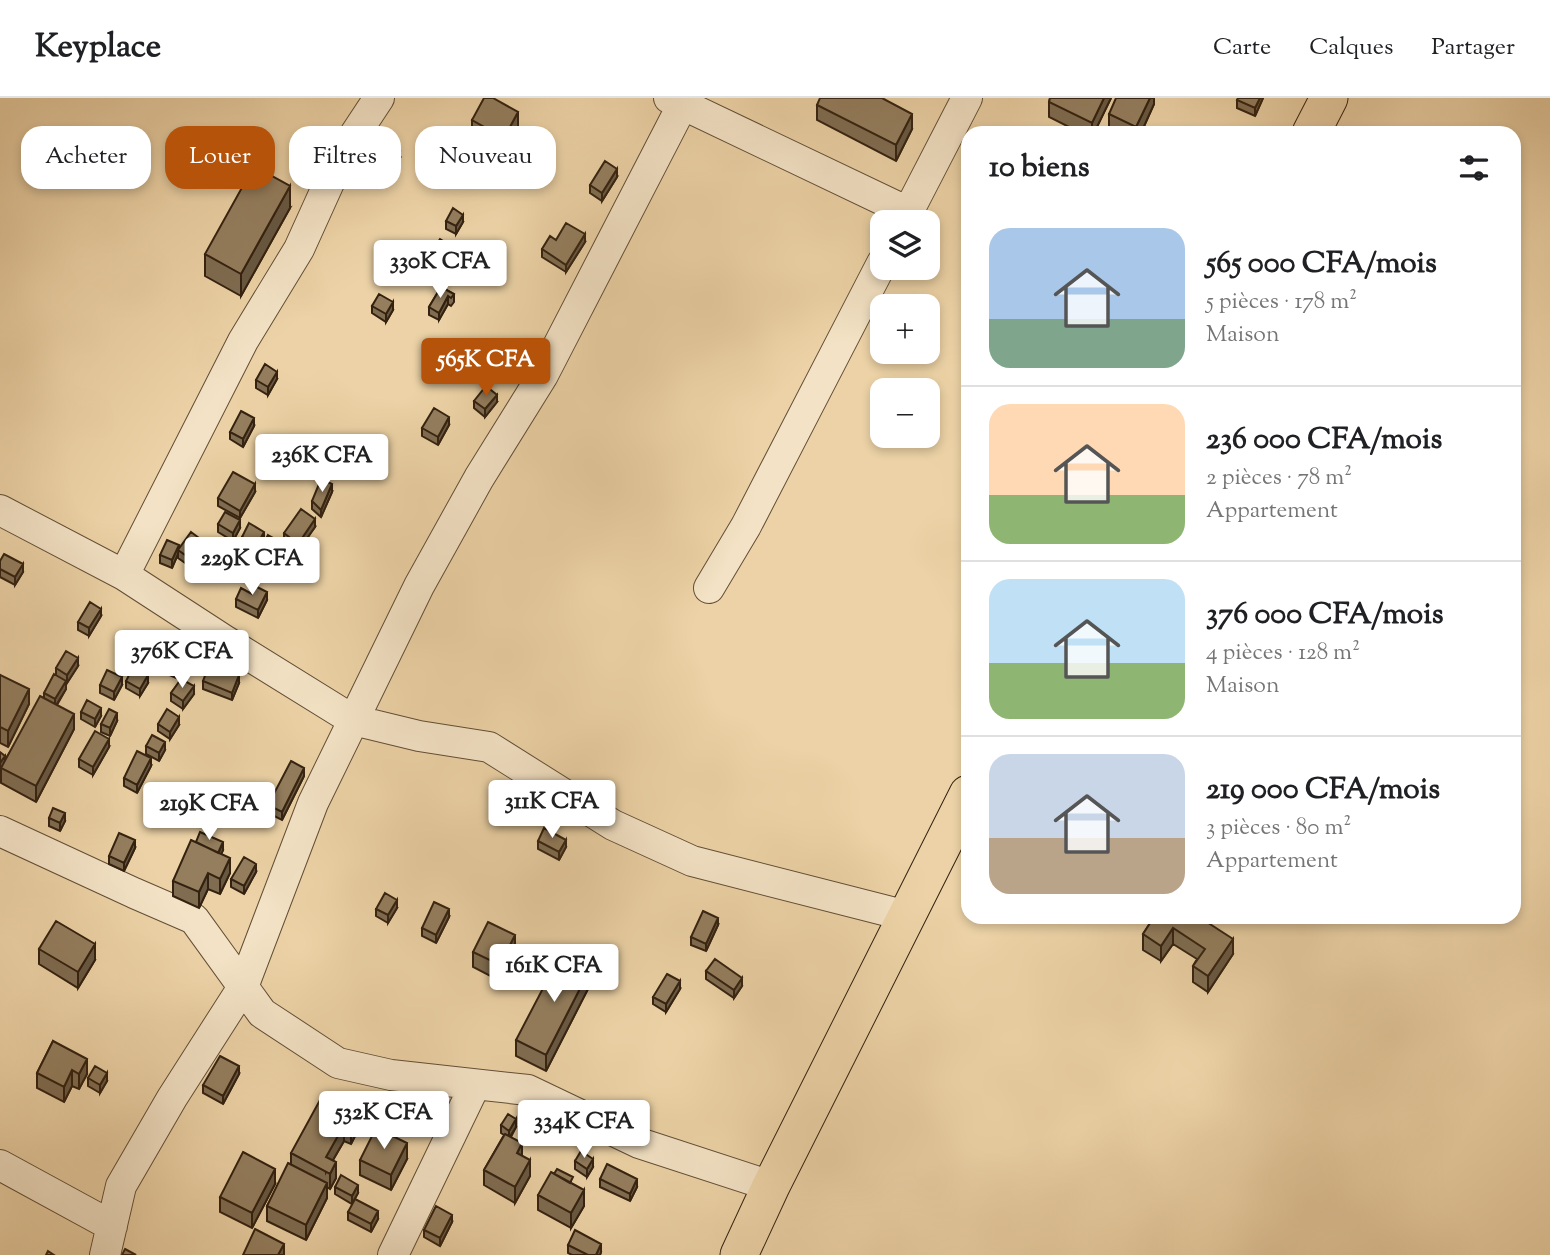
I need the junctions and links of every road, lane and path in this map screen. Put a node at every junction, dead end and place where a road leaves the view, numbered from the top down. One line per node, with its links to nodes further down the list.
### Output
1 (379, 98): 10 (street)
2 (967, 98): 7 (street)
3 (1329, 98): 5 (main road)
4 (679, 100): 6 (street); 12 (street)
5 (1315, 126)
6 (892, 210)
7 (910, 210)
8 (873, 280): 11 (street)
9 (0, 510): 10 (street)
10 (124, 575): 12 (street)
11 (709, 588)
12 (353, 720): 15 (street); 16 (street)
13 (961, 808): 15 (main road)
14 (2, 837): 16 (street)
15 (906, 916): 19 (main road)
16 (243, 987): 17 (street); 20 (street)
17 (475, 1084): 19 (street); 22 (street)
18 (0, 1166): 20 (street)
19 (771, 1186): 23 (main road)
20 (112, 1226): 21 (street)
21 (105, 1255)
22 (393, 1255)
23 (739, 1255)

